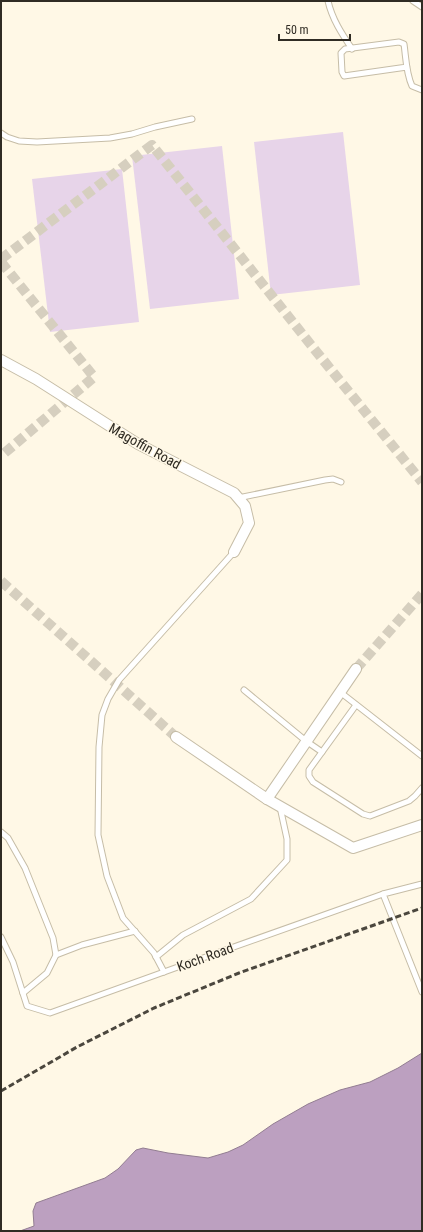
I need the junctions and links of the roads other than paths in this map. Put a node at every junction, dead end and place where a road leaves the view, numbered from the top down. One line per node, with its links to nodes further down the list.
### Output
1 (328, 1): 4 (lane)
2 (412, 1): 3 (lane)
3 (422, 7)
4 (352, 48): 5 (lane); 5 (lane)
5 (407, 67): 6 (lane)
6 (422, 90)
7 (192, 119): 8 (lane)
8 (1, 133)
9 (1, 360): 11 (street, Magoffin Road)
10 (341, 482): 11 (lane)
11 (238, 498): 12 (street, Magoffin Road)
12 (234, 552): 28 (lane)
13 (356, 669): 15 (street)
14 (244, 690): 18 (lane)
15 (340, 692): 16 (lane); 18 (street)
16 (356, 705): 19 (lane); 20 (lane)
17 (176, 737): 22 (street)
18 (306, 741): 19 (lane); 22 (street)
19 (322, 752): 21 (lane)
20 (422, 756)
21 (422, 788)
22 (267, 799): 23 (street)
23 (280, 806): 24 (street); 31 (lane)
24 (422, 825)
25 (1, 832): 30 (lane)
26 (422, 884): 27 (lane, Koch Road)
27 (383, 894): 32 (lane, Koch Road); 33 (lane)
28 (135, 931): 30 (lane); 31 (lane)
29 (1, 937): 34 (lane)
30 (56, 955): 34 (lane)
31 (156, 956): 32 (lane)
32 (164, 972): 34 (lane, Koch Road)
33 (422, 992)
34 (23, 993)

